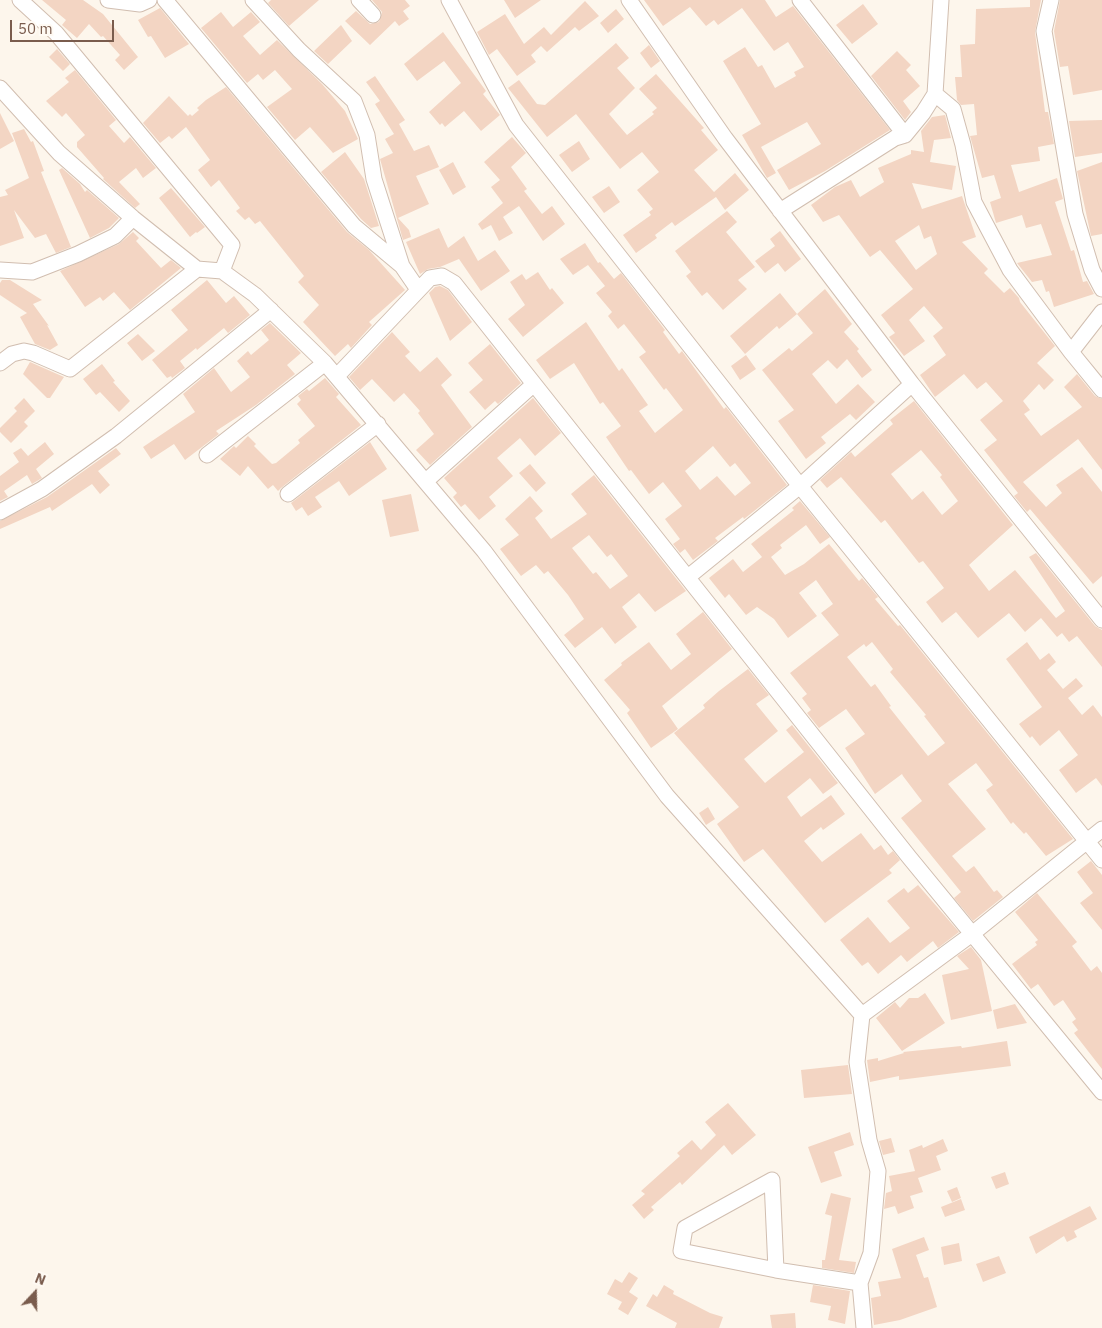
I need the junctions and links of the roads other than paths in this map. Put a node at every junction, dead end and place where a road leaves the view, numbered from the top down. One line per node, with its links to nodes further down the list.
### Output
1 (20, 0): 21 (street)
2 (108, 0): 3 (street)
3 (149, 0)
4 (165, 0): 18 (street)
5 (253, 0): 18 (street)
6 (359, 0): 12 (street)
7 (449, 0): 36 (street)
8 (629, 0): 16 (street)
9 (800, 0): 15 (street)
10 (940, 0): 14 (street)
11 (1050, 0): 23 (street)
12 (373, 15)
13 (0, 88): 17 (street)
14 (935, 94): 15 (street); 26 (street)
15 (905, 135): 16 (street)
16 (780, 211): 31 (street)
17 (133, 218): 19 (street); 20 (street)
18 (402, 266): 22 (street)
19 (197, 269): 21 (street); 27 (street)
20 (0, 270)
21 (222, 271): 24 (street)
22 (417, 288): 29 (street); 30 (street)
23 (1102, 290)
24 (271, 310): 28 (street); 38 (street)
25 (1102, 312): 26 (street)
26 (1071, 352): 32 (street)
27 (0, 363)
28 (325, 363): 29 (street); 34 (street)
29 (337, 376): 33 (street)
30 (534, 384): 35 (street); 39 (street)
31 (912, 384): 36 (street); 40 (street)
32 (1102, 390)
33 (378, 424): 35 (street); 37 (street)
34 (207, 455)
35 (426, 481): 45 (street)
36 (800, 486): 39 (street); 42 (street)
37 (288, 494)
38 (0, 512)
39 (688, 577): 44 (street)
40 (1102, 620)
41 (1102, 829): 42 (street)
42 (1087, 841): 43 (street); 44 (street)
43 (1102, 860)
44 (972, 934): 45 (street); 46 (street)
45 (862, 1016): 48 (street)
46 (1102, 1092)
47 (776, 1270): 47 (street); 48 (street)
48 (860, 1283): 49 (street)
49 (864, 1328)

